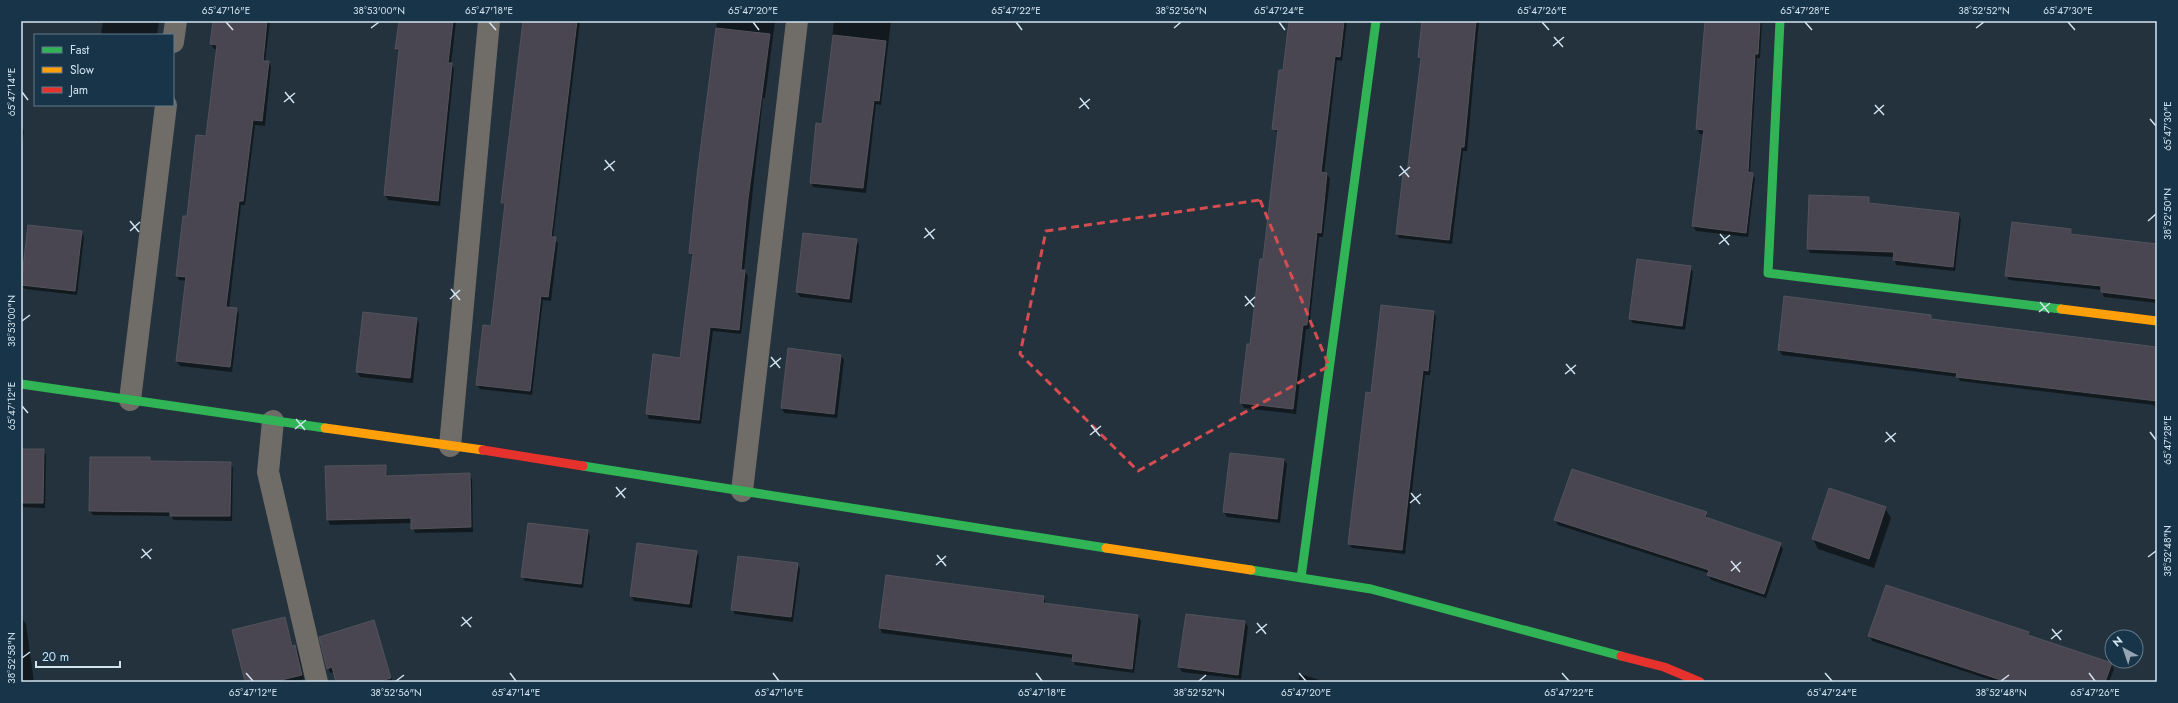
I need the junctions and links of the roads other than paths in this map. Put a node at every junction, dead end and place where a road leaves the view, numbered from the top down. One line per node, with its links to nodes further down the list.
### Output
1 (176, 21): 6 (street)
2 (489, 21): 12 (street)
3 (797, 21): 13 (street)
4 (1376, 21): 14 (street)
5 (1780, 21): 8 (street)
6 (174, 35)
7 (166, 106): 10 (street)
8 (2157, 321)
9 (21, 384): 10 (street)
10 (130, 400): 11 (street)
11 (273, 420): 12 (street); 15 (street)
12 (450, 446): 13 (street)
13 (742, 491): 14 (street)
14 (1301, 578): 16 (street)
15 (317, 682)
16 (1700, 682)

